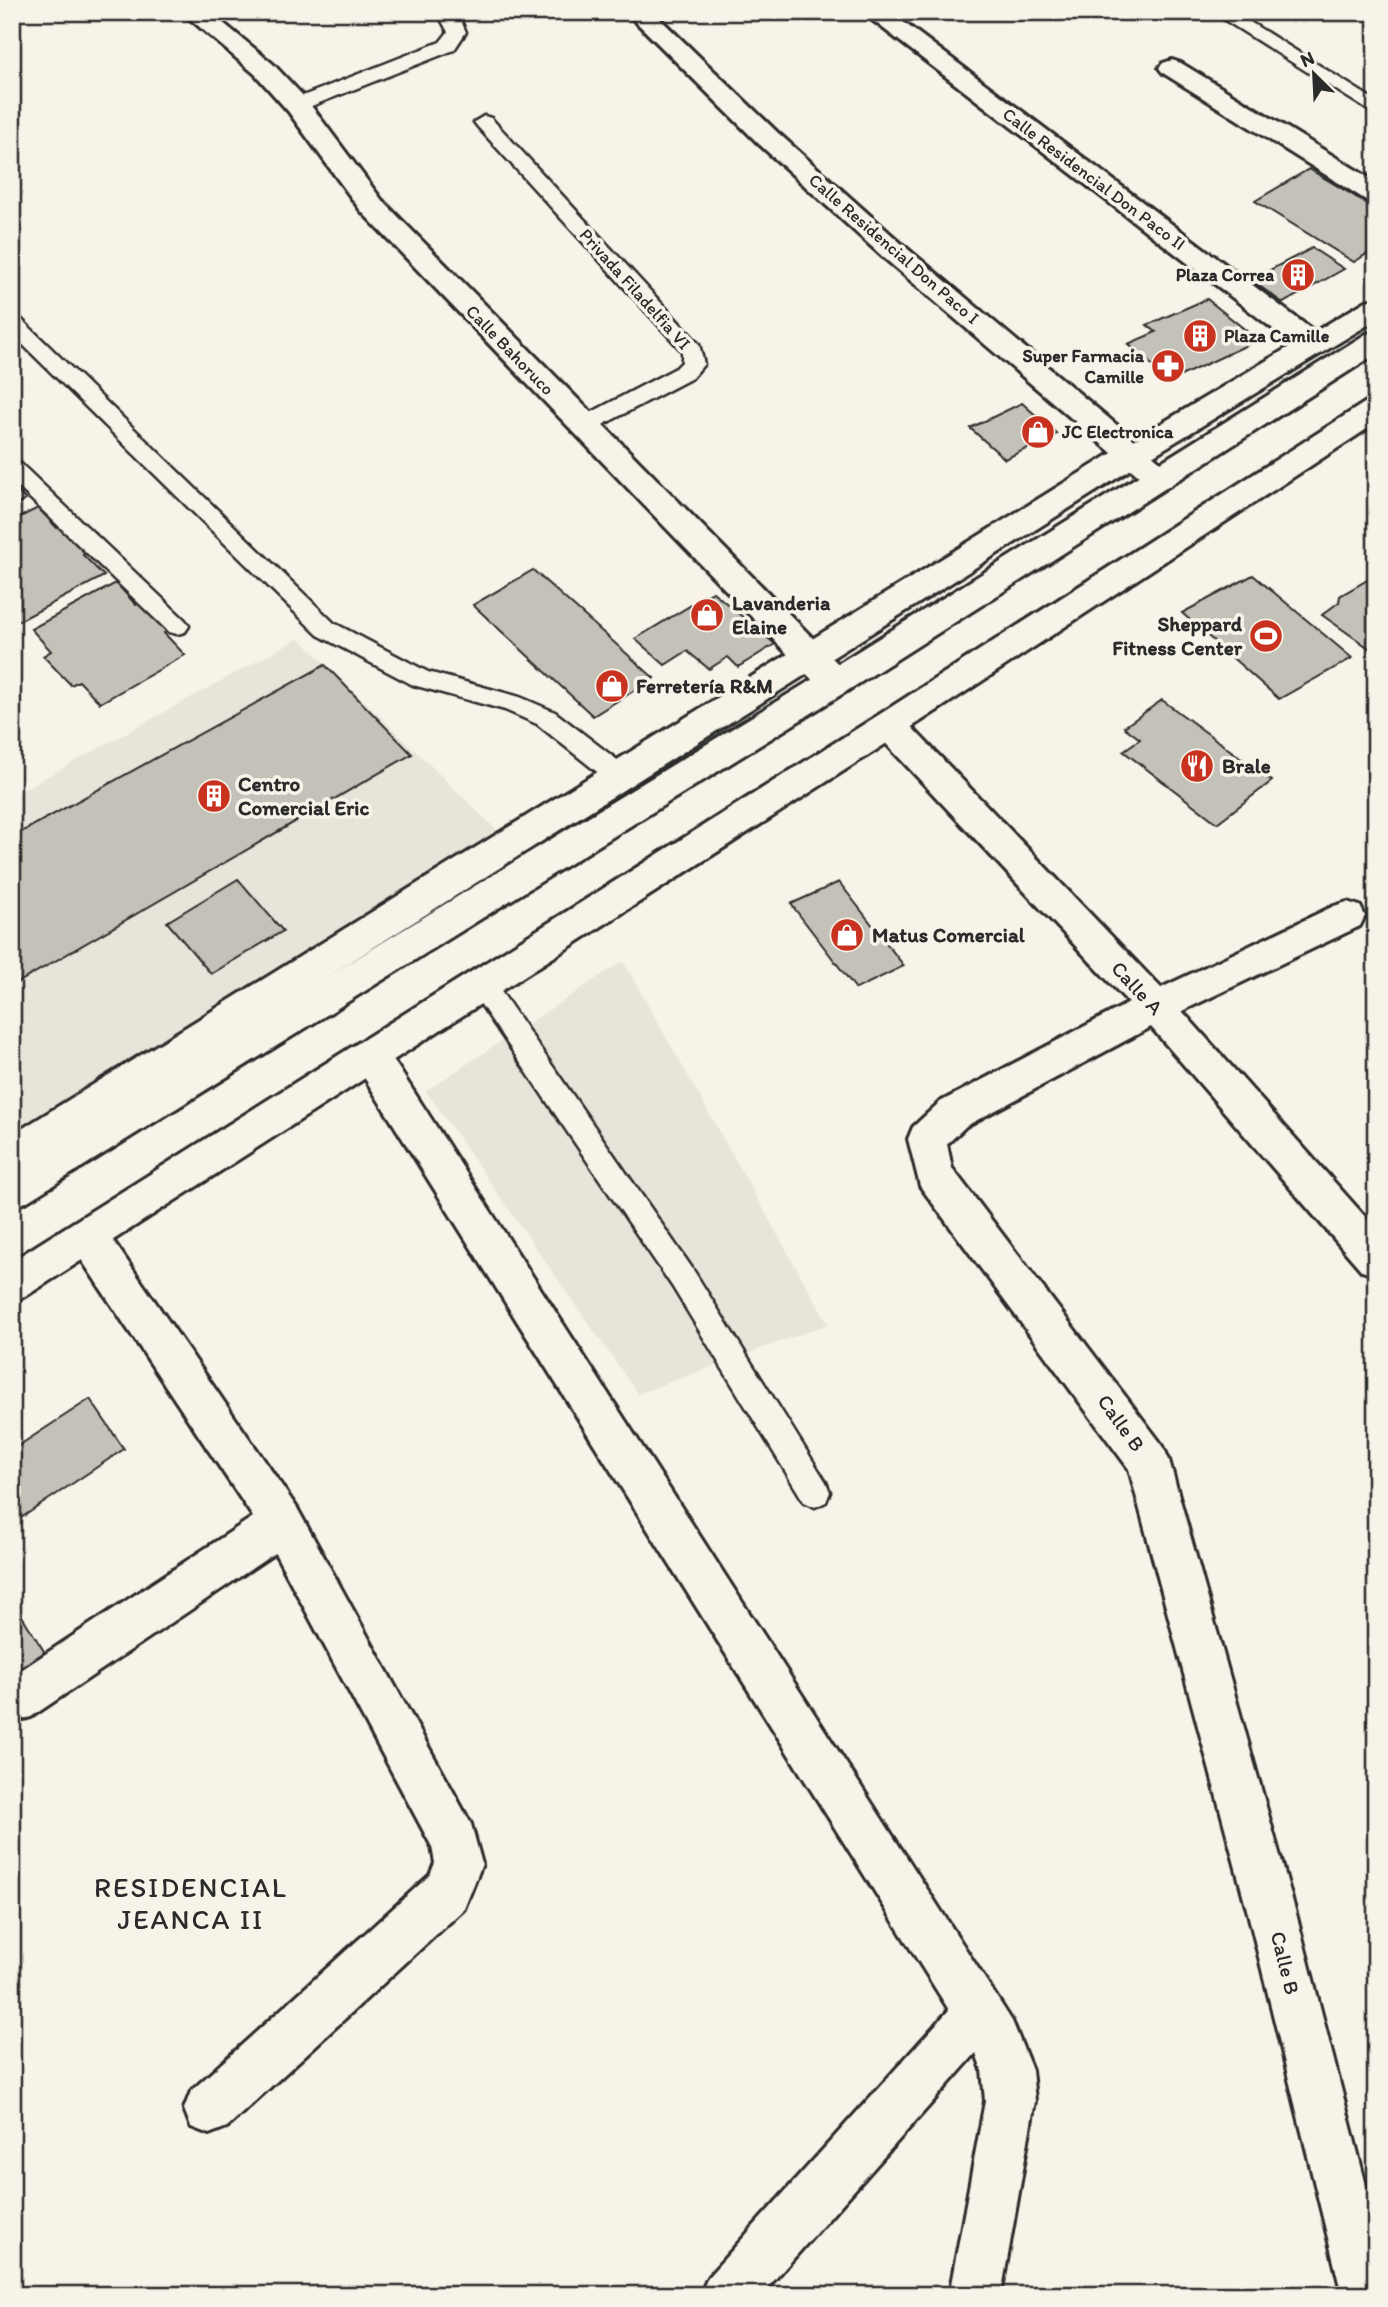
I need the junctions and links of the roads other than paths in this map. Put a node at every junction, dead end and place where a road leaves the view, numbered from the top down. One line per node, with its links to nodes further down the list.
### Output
1 (194, 12): 7 (street, Calle Bahoruco)
2 (446, 12): 7 (lane)
3 (638, 12): 17 (street, Calle Residencial Don Paco I)
4 (874, 12): 14 (street, Calle Residencial Don Paco II)
5 (1221, 12): 8 (lane)
6 (1172, 68): 10 (street)
7 (298, 105): 16 (street, Calle Bahoruco)
8 (1376, 110)
9 (484, 122): 16 (lane, Privada Filadelfia VI)
10 (1376, 194)
11 (1376, 306): 14 (street)
12 (12, 322): 24 (lane)
13 (1376, 341): 19 (street)
14 (1313, 345): 17 (street)
15 (1376, 409): 23 (street)
16 (583, 426): 21 (street, Calle Bahoruco)
17 (1133, 454): 19 (street, Calle Residencial Don Paco I); 21 (street)
18 (12, 468): 20 (lane)
19 (1158, 476): 22 (street)
20 (177, 626)
21 (811, 658): 22 (street, Calle Bahoruco); 24 (street)
22 (835, 682): 30 (street)
23 (889, 726): 26 (street); 27 (street, Calle A)
24 (620, 776): 29 (street)
25 (1347, 916): 27 (street, Calle B)
26 (482, 985): 28 (street); 34 (lane)
27 (1156, 1007): 32 (street, Calle A); 41 (street, Calle B)
28 (370, 1055): 31 (street); 37 (street)
29 (12, 1155)
30 (12, 1190)
31 (87, 1234): 33 (street); 35 (street)
32 (1376, 1258)
33 (12, 1283)
34 (815, 1492)
35 (282, 1523): 36 (street); 38 (street)
36 (15, 1701)
37 (978, 2014): 39 (street); 40 (street)
38 (209, 2109)
39 (726, 2295)
40 (975, 2295)
41 (1368, 2295)

